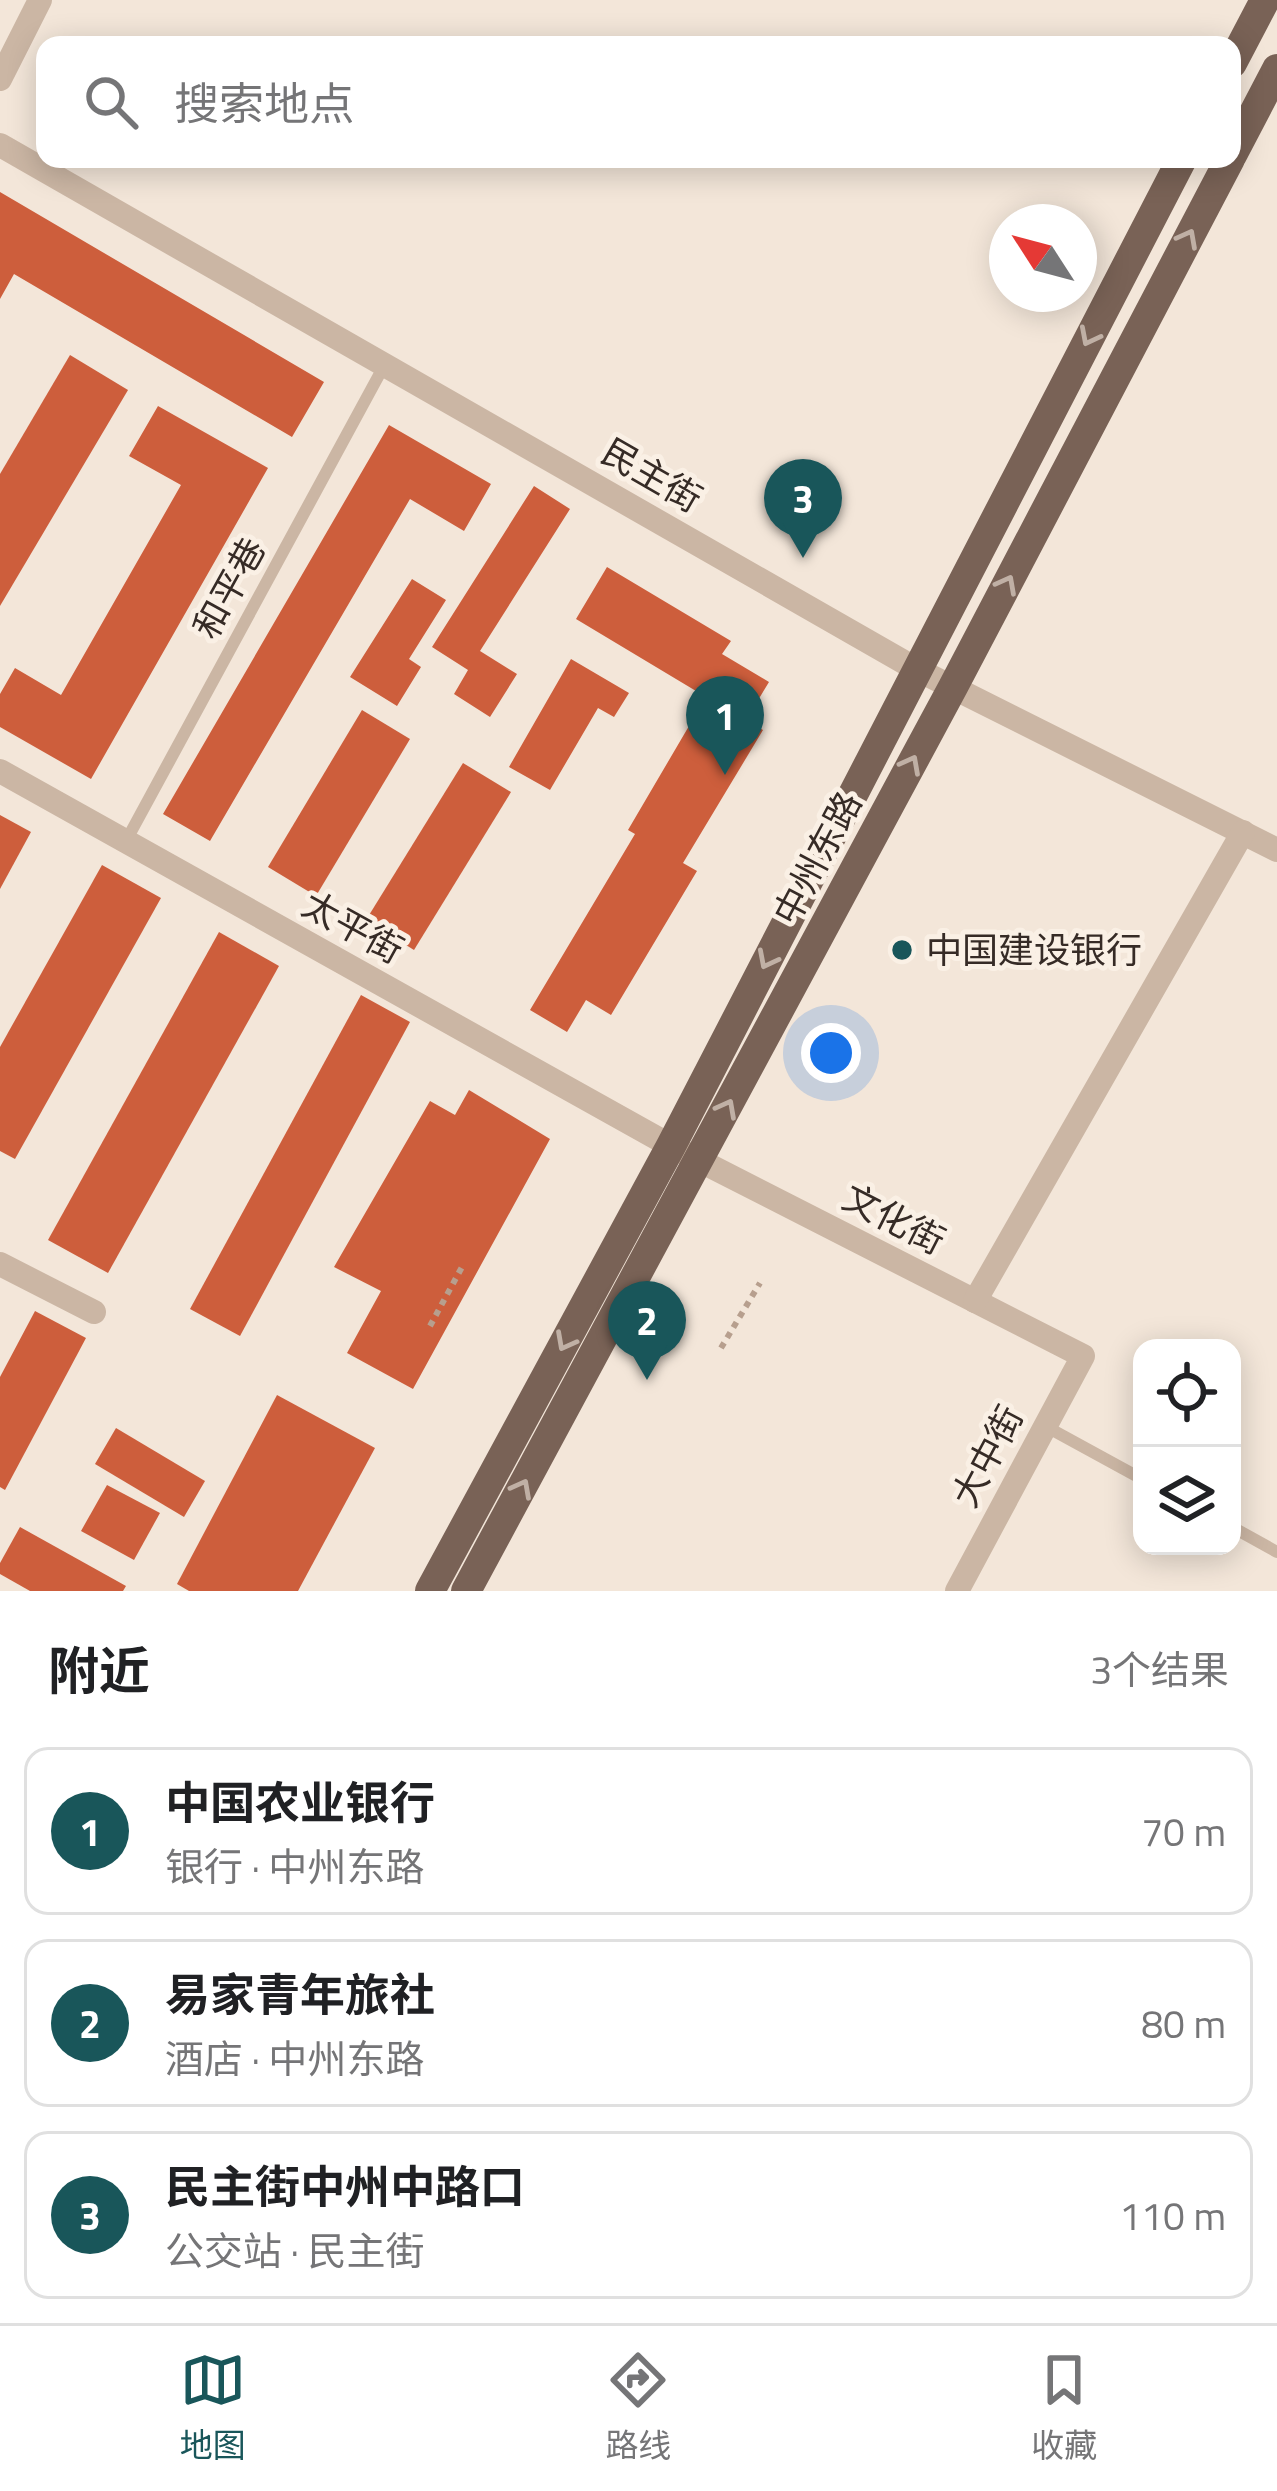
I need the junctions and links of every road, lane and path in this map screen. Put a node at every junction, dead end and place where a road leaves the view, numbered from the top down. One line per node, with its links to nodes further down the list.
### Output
1 (40, 0): 5 (street)
2 (1264, 0): 3 (main road)
3 (1241, 45)
4 (1277, 69): 6 (main road, 中州东路)
5 (0, 79)
6 (1241, 138)
7 (0, 145): 8 (street, 民主街)
8 (36, 165)
9 (41, 168): 12 (street, 民主街)
10 (1177, 168): 13 (main road, 中州东路, one-way to 13)
11 (1225, 168): 14 (main road, 中州东路, one-way to 11)
12 (386, 363): 13 (street, 民主街); 17 (lane, 和平巷)
13 (916, 669): 14 (street, 民主街); 19 (main road, 中州东路, one-way to 19)
14 (953, 688): 16 (street, 民主街); 19 (main road, 中州东路, one-way to 14)
15 (0, 771): 17 (street, 太平街)
16 (1244, 832): 18 (street, 民主街); 23 (street)
17 (126, 841): 19 (street, 太平街)
18 (1277, 850)
19 (685, 1152): 23 (street, 文化街); 32 (main road, 中州东路, one-way to 32); 33 (main road, 中州东路, one-way to 19)
20 (0, 1264): 24 (street)
21 (462, 1267): 25 (path)
22 (760, 1283): 26 (path)
23 (975, 1300): 27 (street, 文化街)
24 (94, 1312)
25 (430, 1326)
26 (721, 1348)
27 (1083, 1356): 28 (street, 大中街)
28 (1044, 1425): 29 (lane); 34 (street, 大中街)
29 (1133, 1473)
30 (1241, 1532): 31 (lane)
31 (1277, 1552)
32 (430, 1591)
33 (466, 1591)
34 (957, 1591)

